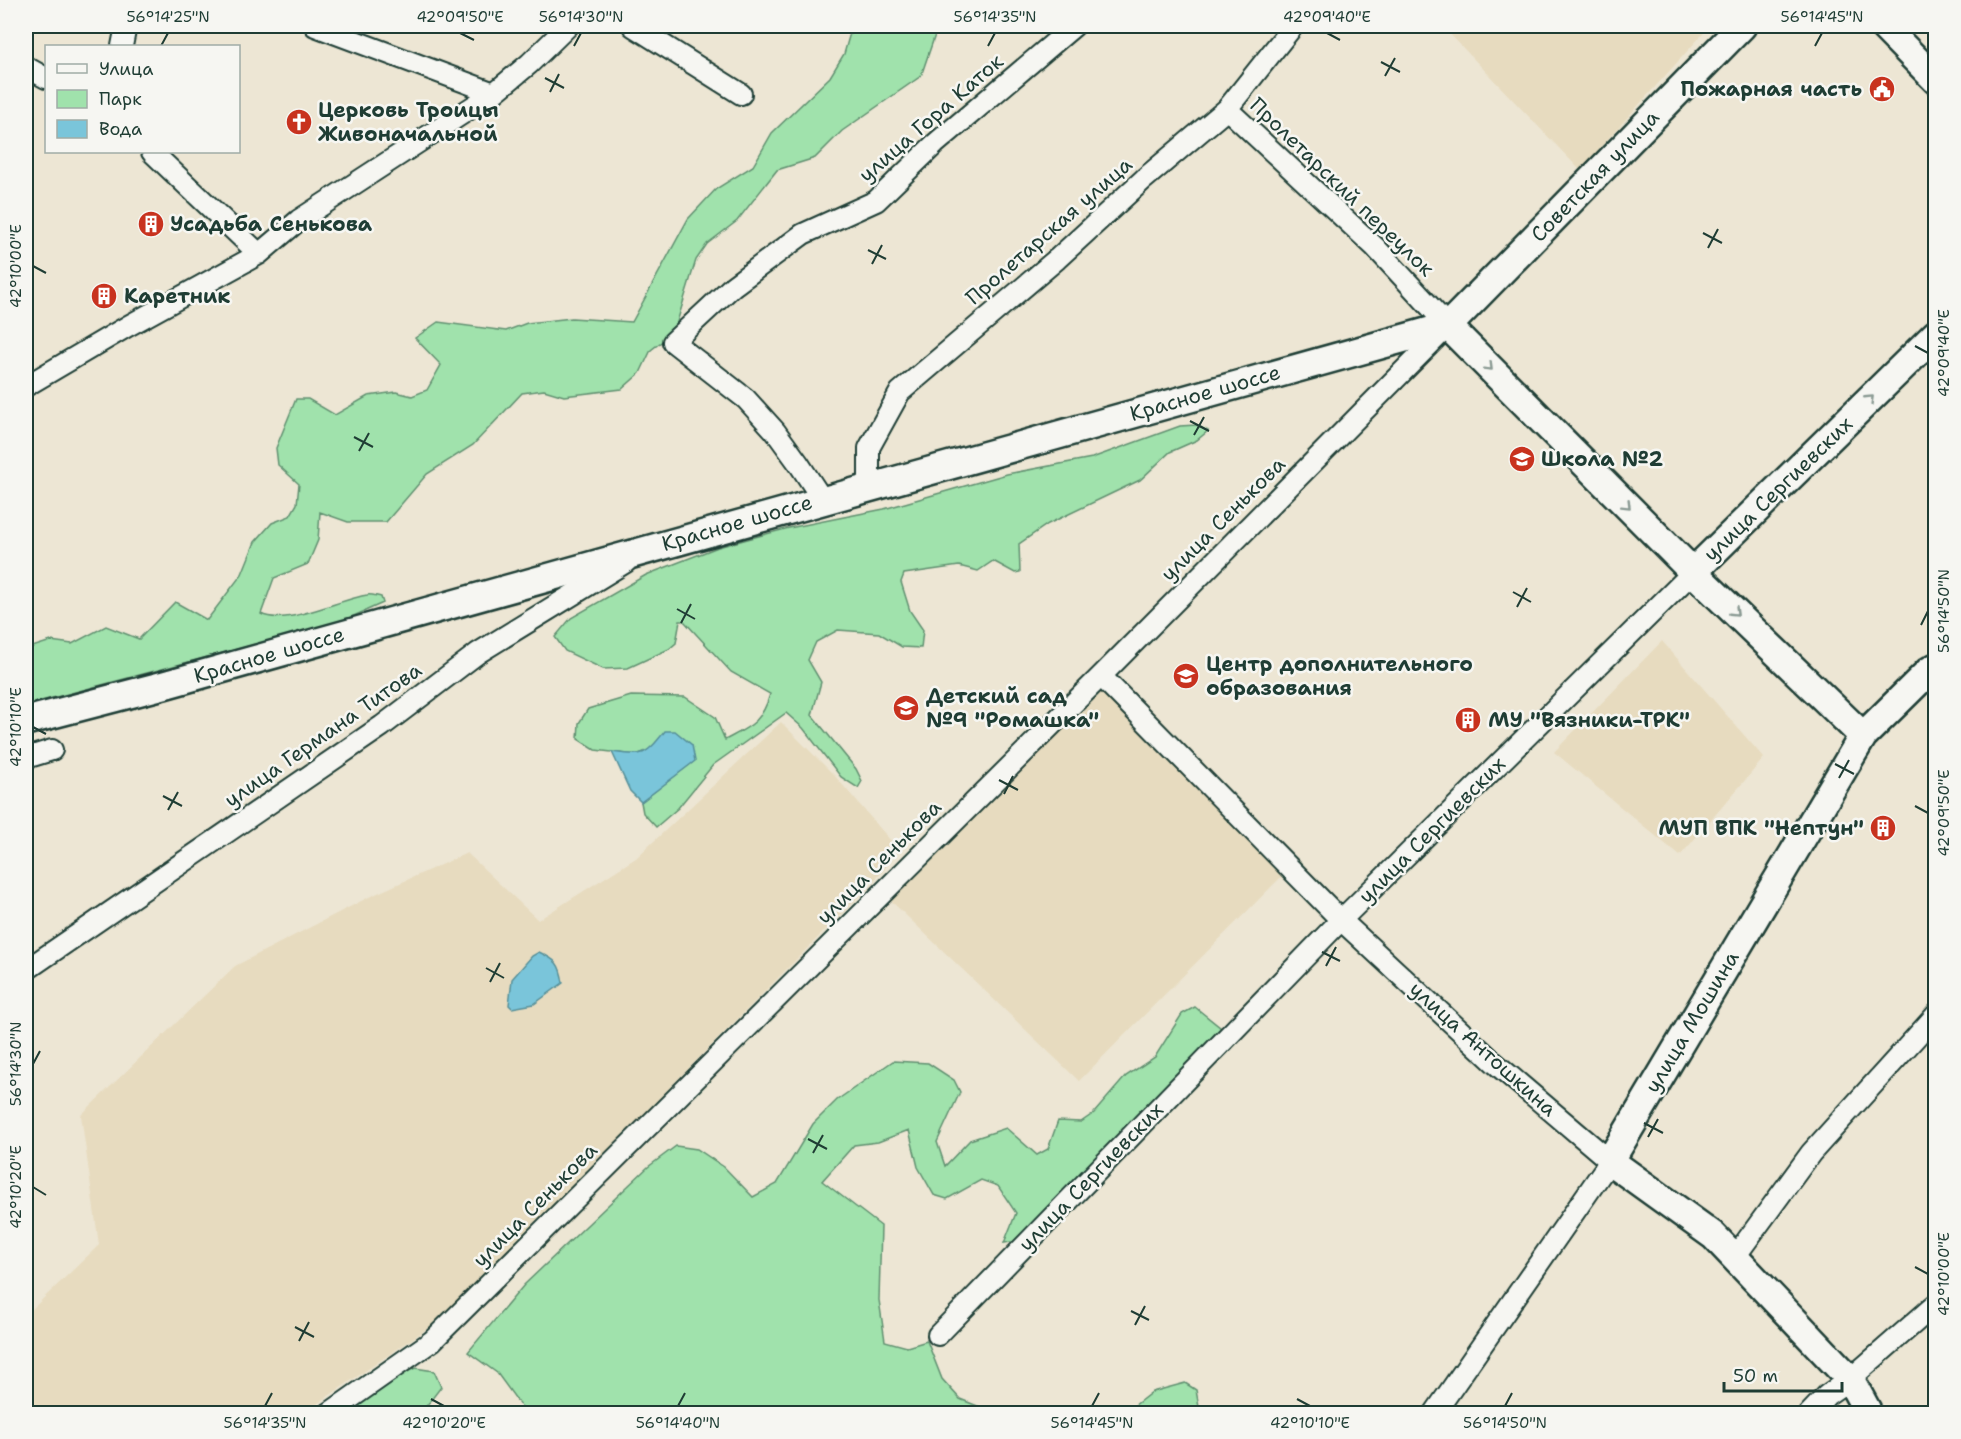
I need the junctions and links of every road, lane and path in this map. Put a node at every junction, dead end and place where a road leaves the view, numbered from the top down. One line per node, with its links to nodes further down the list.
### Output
1 (126, 26): 9 (street)
2 (315, 26): 13 (street)
3 (568, 26): 13 (street)
4 (633, 26): 14 (street)
5 (1074, 26): 24 (street, улица Гора Каток)
6 (1293, 26): 15 (street, Пролетарская улица)
7 (1742, 26): 18 (main road, Советская улица)
8 (1883, 26): 12 (main road)
9 (122, 45)
10 (26, 67): 11 (street)
11 (45, 77)
12 (1935, 80)
13 (494, 93): 17 (street)
14 (741, 94)
15 (1227, 109): 18 (street, Пролетарский переулок); 23 (street, Пролетарская улица)
16 (153, 153): 17 (street)
17 (259, 254): 22 (street)
18 (1448, 326): 20 (main road, Красное шоссе); 21 (street, улица Сенькова); 26 (main road, one-way to 26)
19 (1935, 334): 26 (main road, улица Сергиевских, one-way to 19)
20 (1377, 345): 21 (street); 23 (main road, Красное шоссе)
21 (1392, 382): 28 (street, улица Сенькова)
22 (26, 386)
23 (869, 486): 24 (main road, Красное шоссе)
24 (822, 500): 25 (main road, Красное шоссе)
25 (652, 547): 29 (main road, Красное шоссе); 34 (street, улица Германа Титова)
26 (1693, 572): 30 (main road, one-way to 30); 33 (street, улица Сергиевских)
27 (1935, 667): 30 (main road, улица Мошина)
28 (1101, 676): 33 (street, улица Антошкина); 41 (street, улица Сенькова)
29 (26, 721)
30 (1863, 736): 36 (main road, улица Мошина)
31 (51, 750): 32 (street)
32 (26, 758)
33 (1341, 920): 36 (street, улица Антошкина); 39 (street, улица Сергиевских)
34 (26, 970)
35 (1935, 1015): 37 (street)
36 (1610, 1161): 37 (main road, улица Антошкина); 42 (street, улица Мошина)
37 (1734, 1258): 40 (main road, улица Антошкина)
38 (1935, 1305): 40 (street)
39 (938, 1335)
40 (1850, 1379): 43 (street); 44 (main road, улица Антошкина)
41 (328, 1413)
42 (1434, 1413)
43 (1809, 1413)
44 (1869, 1413)

